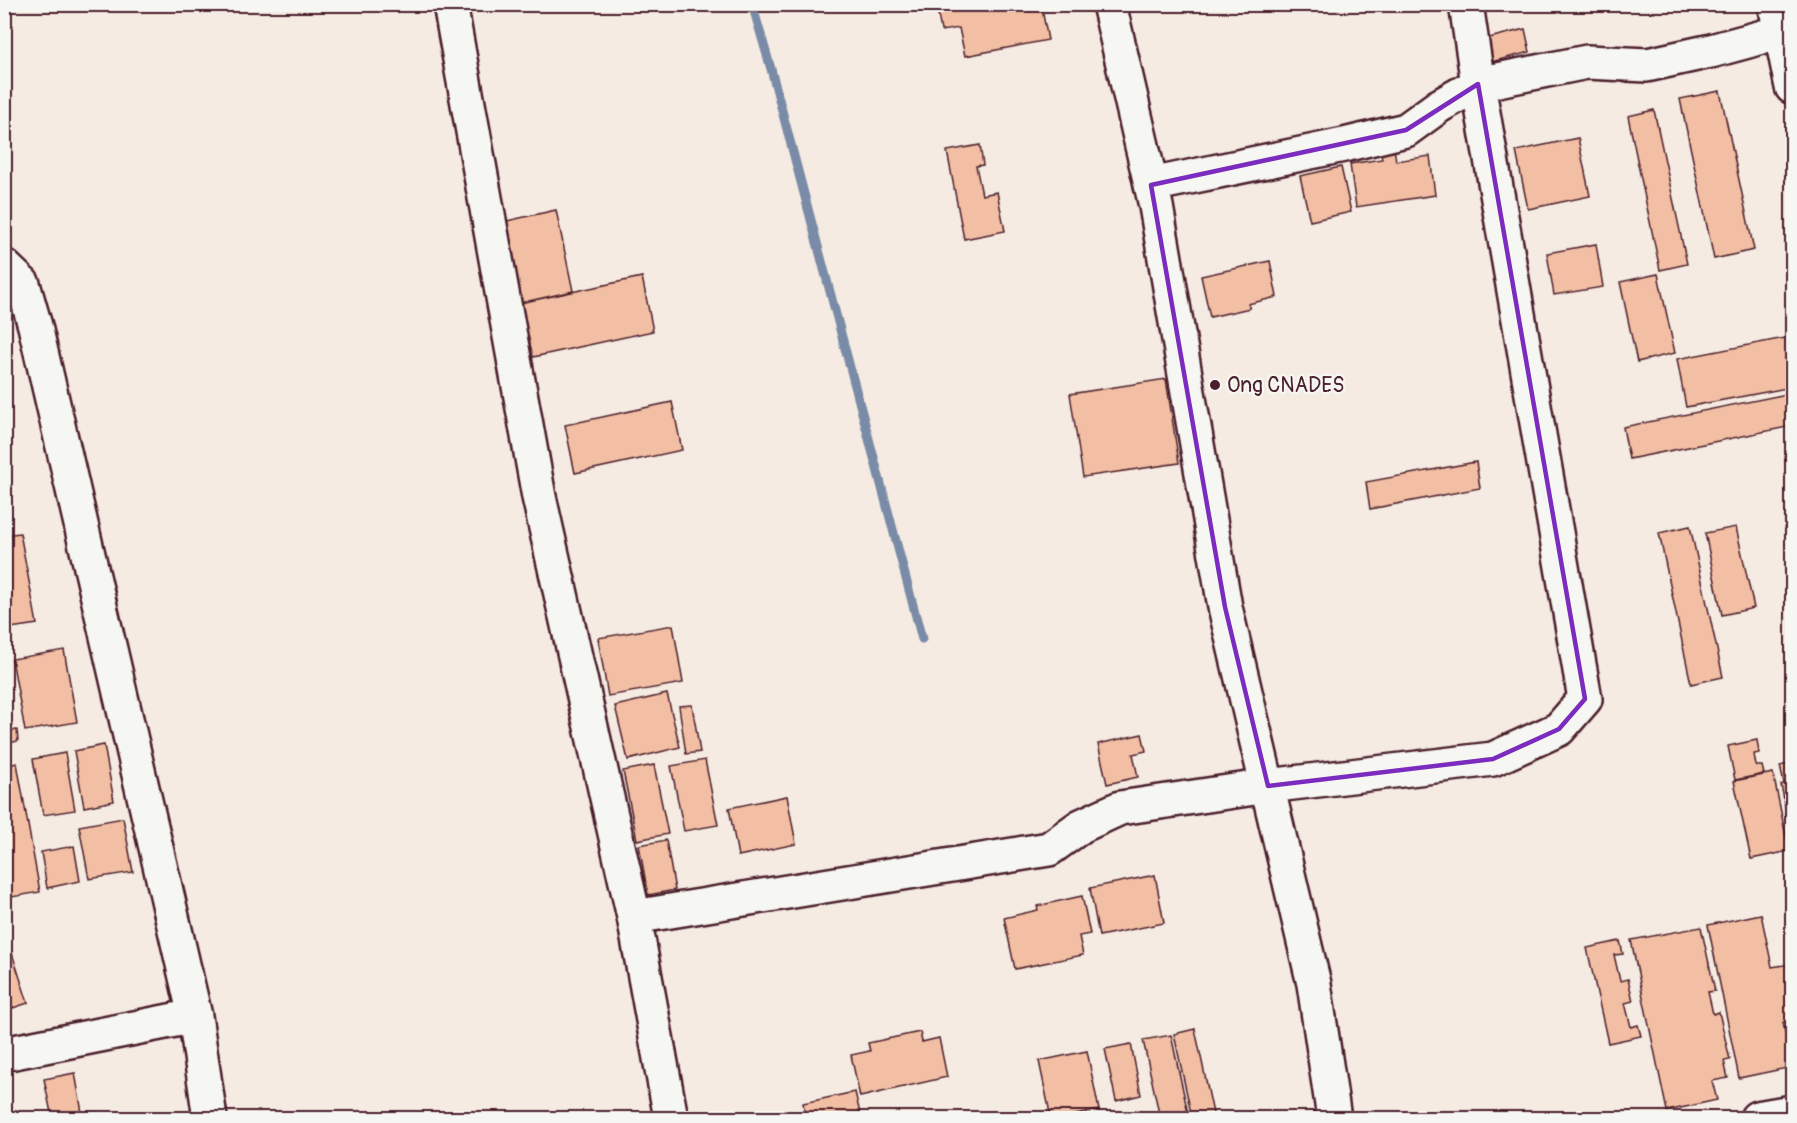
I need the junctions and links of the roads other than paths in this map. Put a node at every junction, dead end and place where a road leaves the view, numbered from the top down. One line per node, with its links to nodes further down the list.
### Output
1 (450, 4): 10 (street)
2 (1109, 4): 7 (street)
3 (1466, 4): 5 (street)
4 (1783, 22): 5 (street); 6 (street)
5 (1478, 84): 7 (street); 9 (street)
6 (1792, 87)
7 (1150, 185): 9 (street)
8 (4, 266): 11 (street)
9 (1268, 786): 10 (street); 16 (street)
10 (634, 918): 15 (street)
11 (195, 1016): 12 (street); 14 (street)
12 (4, 1054)
13 (1792, 1112): 17 (street)
14 (210, 1119)
15 (671, 1119)
16 (1334, 1119)
17 (1757, 1119)

